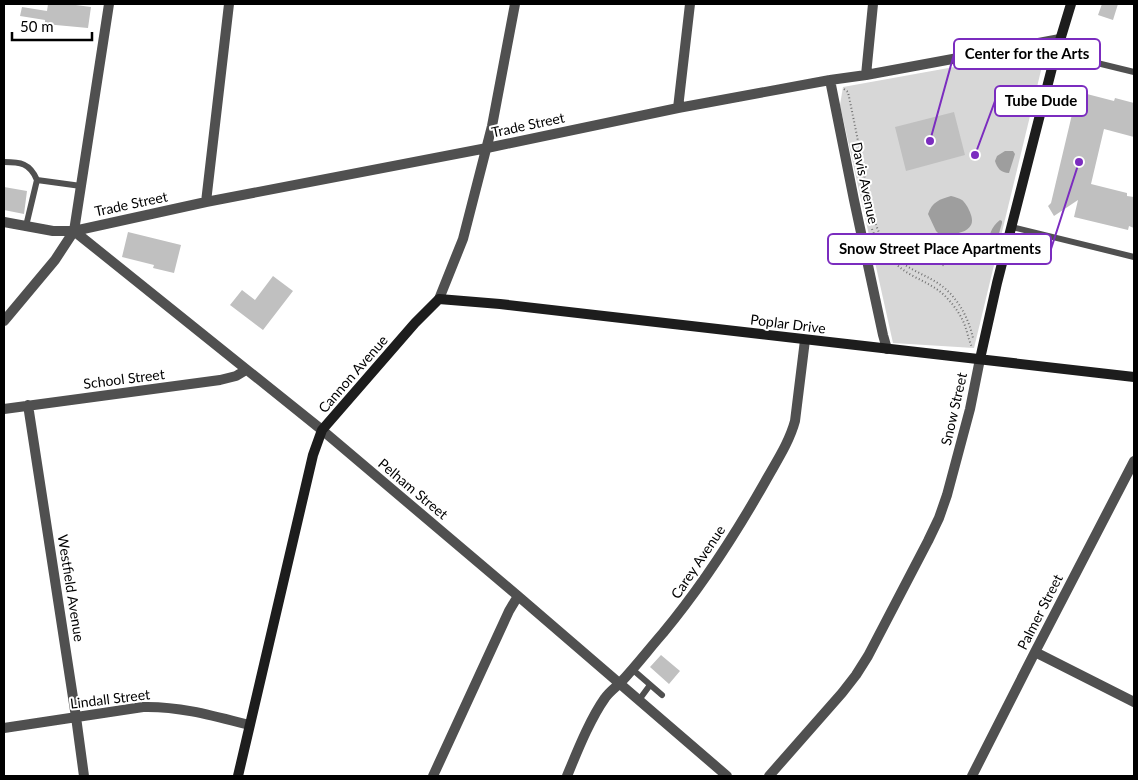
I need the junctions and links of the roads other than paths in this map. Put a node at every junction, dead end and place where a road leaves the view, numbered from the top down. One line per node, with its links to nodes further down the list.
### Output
1 (109, 4): 16 (street)
2 (228, 4): 17 (street)
3 (515, 4): 13 (street, Cannon Avenue)
4 (690, 4): 12 (street)
5 (873, 4): 10 (street)
6 (1071, 4): 7 (street, Snow Street)
7 (1060, 40): 8 (street, Snow Street); 10 (street, Trade Street)
8 (1056, 54): 9 (lane); 20 (street, Snow Street)
9 (1134, 72)
10 (866, 75): 11 (street, Trade Street)
11 (830, 80): 12 (street, Trade Street); 26 (street, Davis Avenue)
12 (678, 108): 13 (street, Trade Street)
13 (487, 148): 17 (street, Trade Street); 23 (street, Cannon Avenue)
14 (4, 162): 15 (lane)
15 (37, 180): 16 (lane); 19 (lane)
16 (81, 186): 21 (street)
17 (206, 202): 21 (street, Trade Street)
18 (4, 222): 19 (street, Trade Street)
19 (26, 226): 21 (street, Trade Street)
20 (1012, 227): 22 (lane); 27 (street, Snow Street)
21 (74, 231): 24 (street); 28 (street, Pelham Street)
22 (1134, 256)
23 (439, 299): 25 (street, Poplar Drive); 32 (street, Cannon Avenue)
24 (4, 321)
25 (805, 340): 26 (street, Poplar Drive); 36 (street, Carey Avenue)
26 (887, 349): 27 (street, Poplar Drive)
27 (980, 359): 29 (street, Poplar Drive); 50 (street, Snow Street)
28 (246, 370): 30 (street, School Street); 32 (street, Pelham Street)
29 (1134, 377)
30 (28, 405): 31 (street, School Street); 42 (street, Westfield Avenue)
31 (4, 409)
32 (322, 430): 34 (street, Pelham Street); 43 (street, Cannon Avenue)
33 (1134, 460): 35 (street, Palmer Street)
34 (518, 596): 37 (street, Pelham Street); 47 (street)
35 (1035, 652): 41 (street); 51 (street, Palmer Street)
36 (632, 669): 37 (street, Carey Avenue); 38 (lane)
37 (619, 684): 40 (street, Pelham Street); 48 (street, Carey Avenue)
38 (650, 685): 39 (lane); 40 (lane)
39 (662, 695)
40 (639, 700): 49 (street, Pelham Street)
41 (1134, 702)
42 (76, 717): 43 (street, Lindall Street); 44 (street, Lindall Street); 45 (street, Westfield Avenue)
43 (249, 725): 46 (street, Cannon Avenue)
44 (4, 728)
45 (84, 776)
46 (238, 776)
47 (433, 776)
48 (567, 776)
49 (727, 776)
50 (769, 776)
51 (972, 776)

